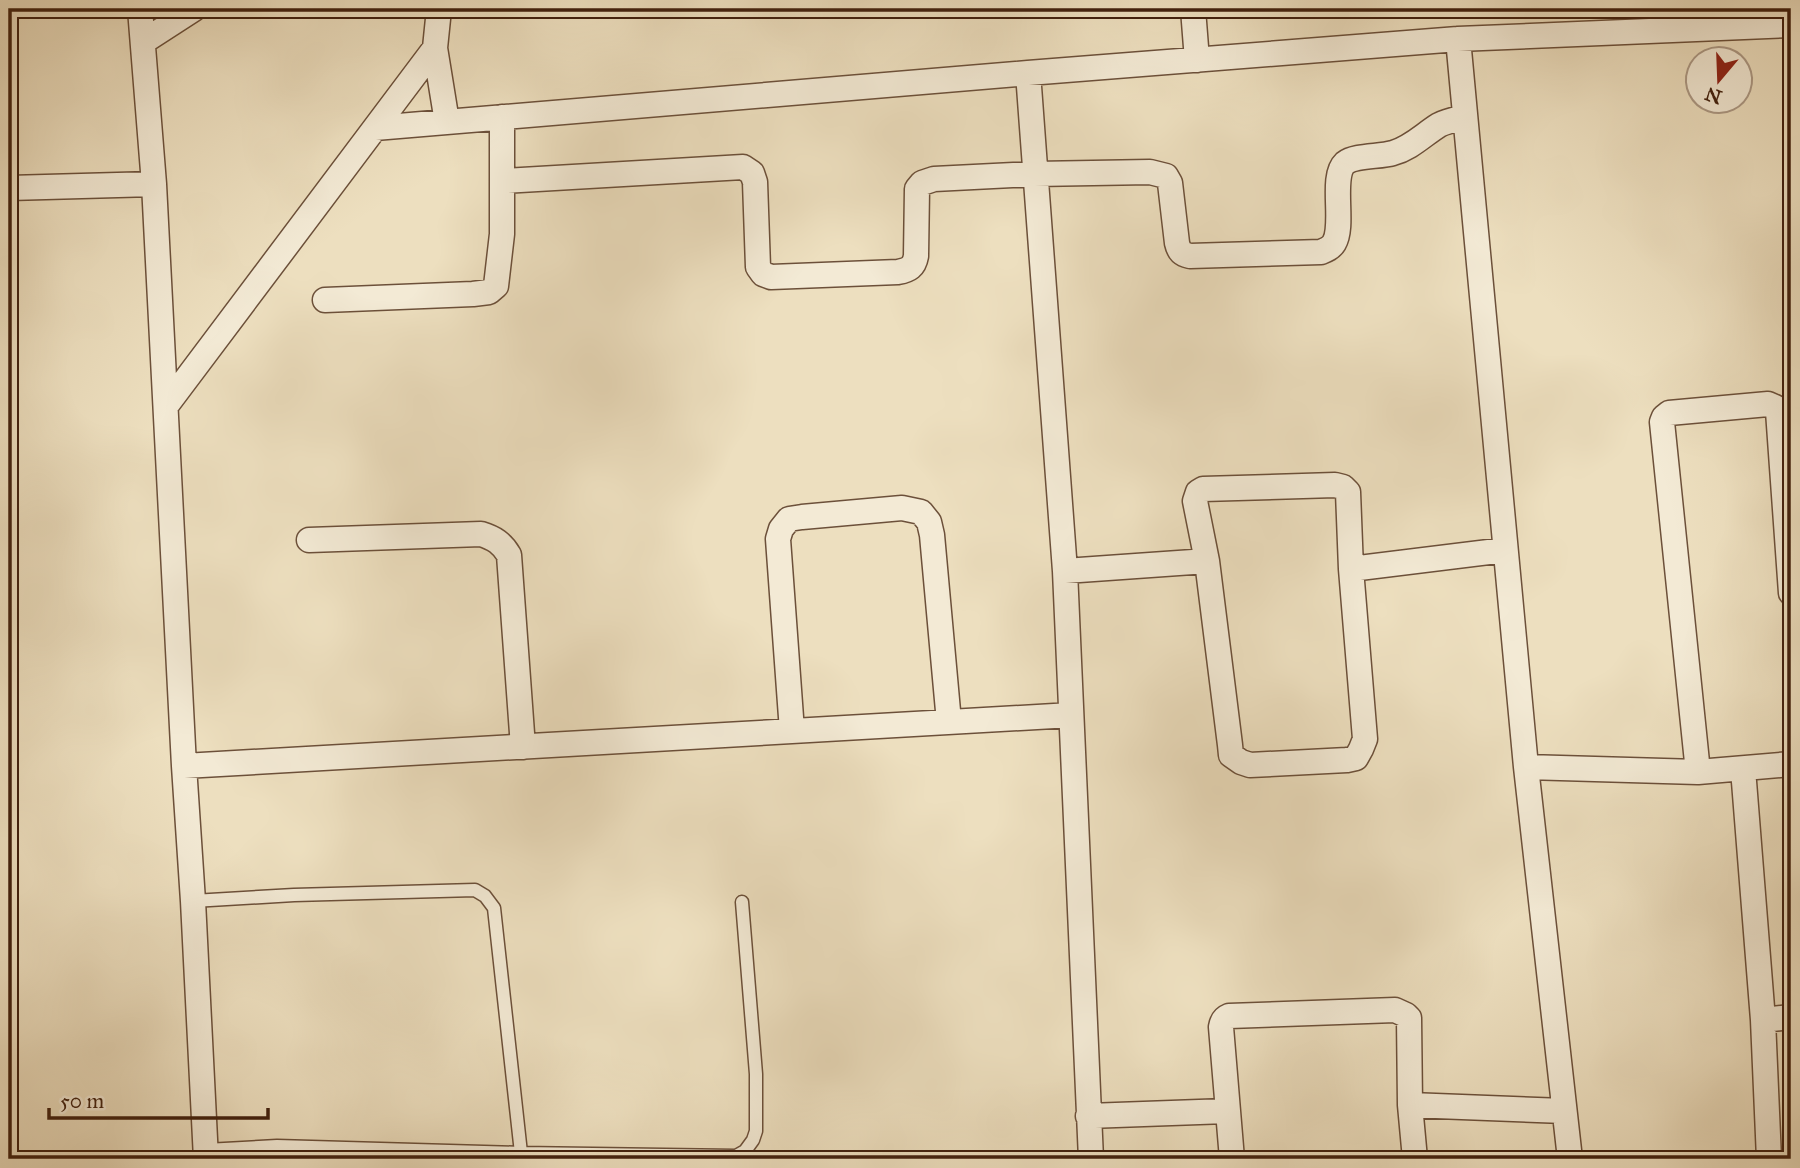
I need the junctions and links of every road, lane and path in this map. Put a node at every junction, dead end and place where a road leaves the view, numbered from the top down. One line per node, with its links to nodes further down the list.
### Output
1 (140, 9): 7 (street)
2 (194, 9): 7 (street)
3 (439, 9): 8 (street)
4 (1193, 9): 9 (street)
5 (1791, 25): 6 (street)
6 (1458, 39): 9 (street); 12 (street)
7 (143, 42): 17 (street)
8 (435, 48): 13 (street); 14 (street)
9 (1197, 60): 10 (street)
10 (1028, 73): 11 (street); 15 (street)
11 (502, 117): 13 (street); 16 (street)
12 (1465, 117): 15 (street); 22 (street)
13 (447, 122): 14 (street)
14 (375, 128): 20 (street)
15 (1035, 174): 16 (street); 25 (street)
16 (502, 181): 19 (street)
17 (154, 184): 18 (street); 20 (street)
18 (9, 188)
19 (325, 300)
20 (166, 407): 32 (street)
21 (309, 540): 30 (street)
22 (1505, 550): 24 (street); 33 (street)
23 (1207, 561): 24 (street); 24 (street); 25 (street)
24 (1351, 569)
25 (1065, 571): 27 (street)
26 (1791, 593): 35 (street)
27 (1071, 715): 28 (street); 43 (street)
28 (949, 722): 29 (street); 29 (street)
29 (792, 731): 30 (street)
30 (523, 747): 32 (street)
31 (1791, 764): 34 (street)
32 (184, 766): 36 (street)
33 (1526, 767): 35 (street); 42 (street)
34 (1743, 769): 35 (street); 39 (street)
35 (1698, 772)
36 (193, 901): 44 (lane); 45 (street)
37 (742, 902): 44 (lane)
38 (1791, 1017): 39 (street)
39 (1763, 1020): 50 (street)
40 (1410, 1105): 41 (street); 42 (street); 48 (street)
41 (1227, 1111): 43 (street); 47 (street)
42 (1564, 1111): 49 (street)
43 (1087, 1116): 46 (street)
44 (521, 1153): 45 (lane)
45 (206, 1155)
46 (1091, 1159)
47 (1232, 1159)
48 (1415, 1159)
49 (1570, 1159)
50 (1769, 1159)

